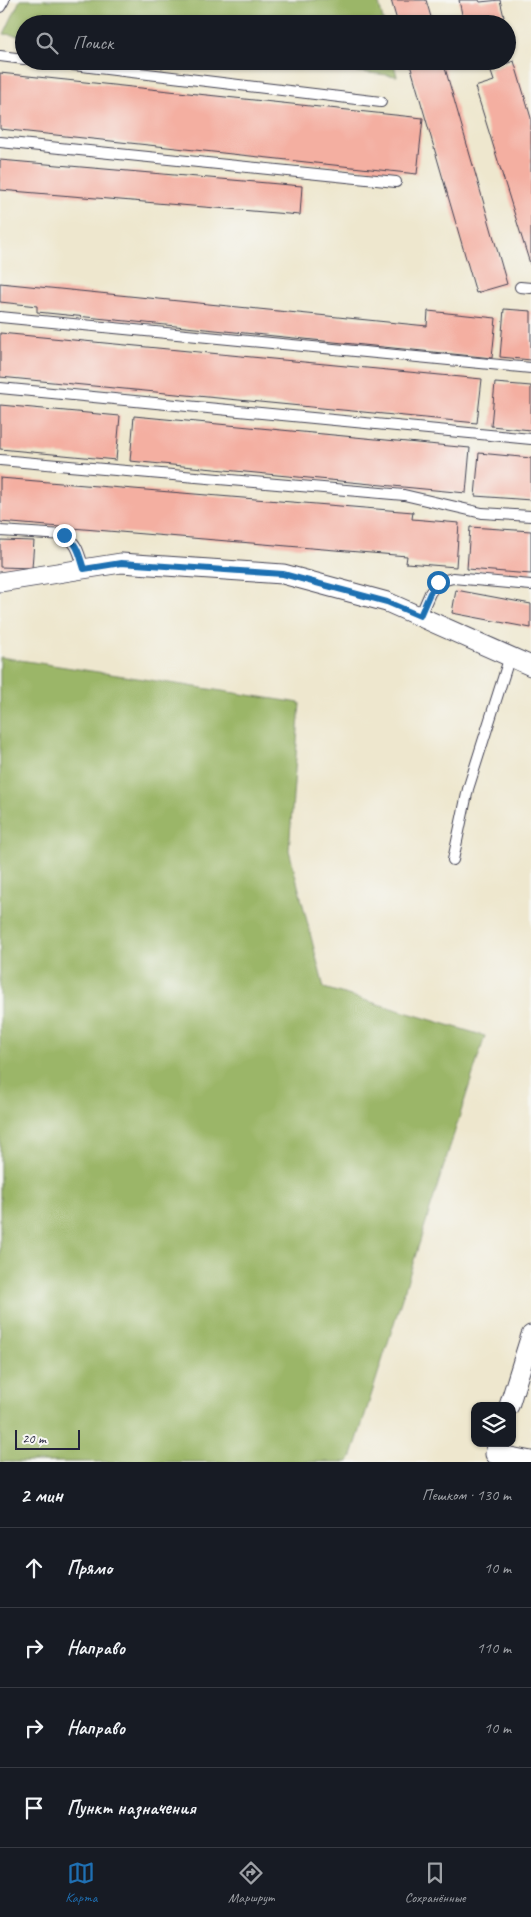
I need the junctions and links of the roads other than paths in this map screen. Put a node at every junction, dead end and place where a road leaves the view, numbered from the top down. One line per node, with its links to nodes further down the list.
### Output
1 (4, 0): 2 (lane)
2 (0, 8)
3 (0, 56): 4 (lane)
4 (15, 58)
5 (115, 70): 6 (lane)
6 (380, 102)
7 (0, 142): 8 (lane)
8 (396, 182)
9 (520, 287): 10 (lane)
10 (531, 288)
11 (0, 317): 12 (lane)
12 (531, 368)
13 (0, 388): 14 (lane)
14 (531, 439)
15 (0, 460): 16 (lane)
16 (531, 516)
17 (0, 531): 18 (lane)
18 (84, 569): 19 (street); 21 (street)
19 (0, 582)
20 (531, 585): 21 (lane)
21 (420, 616): 22 (street)
22 (510, 656): 23 (street); 24 (lane)
23 (531, 666)
24 (453, 860)
25 (531, 1335): 26 (street)
26 (510, 1402)
27 (497, 1447): 28 (street)
28 (531, 1460)

